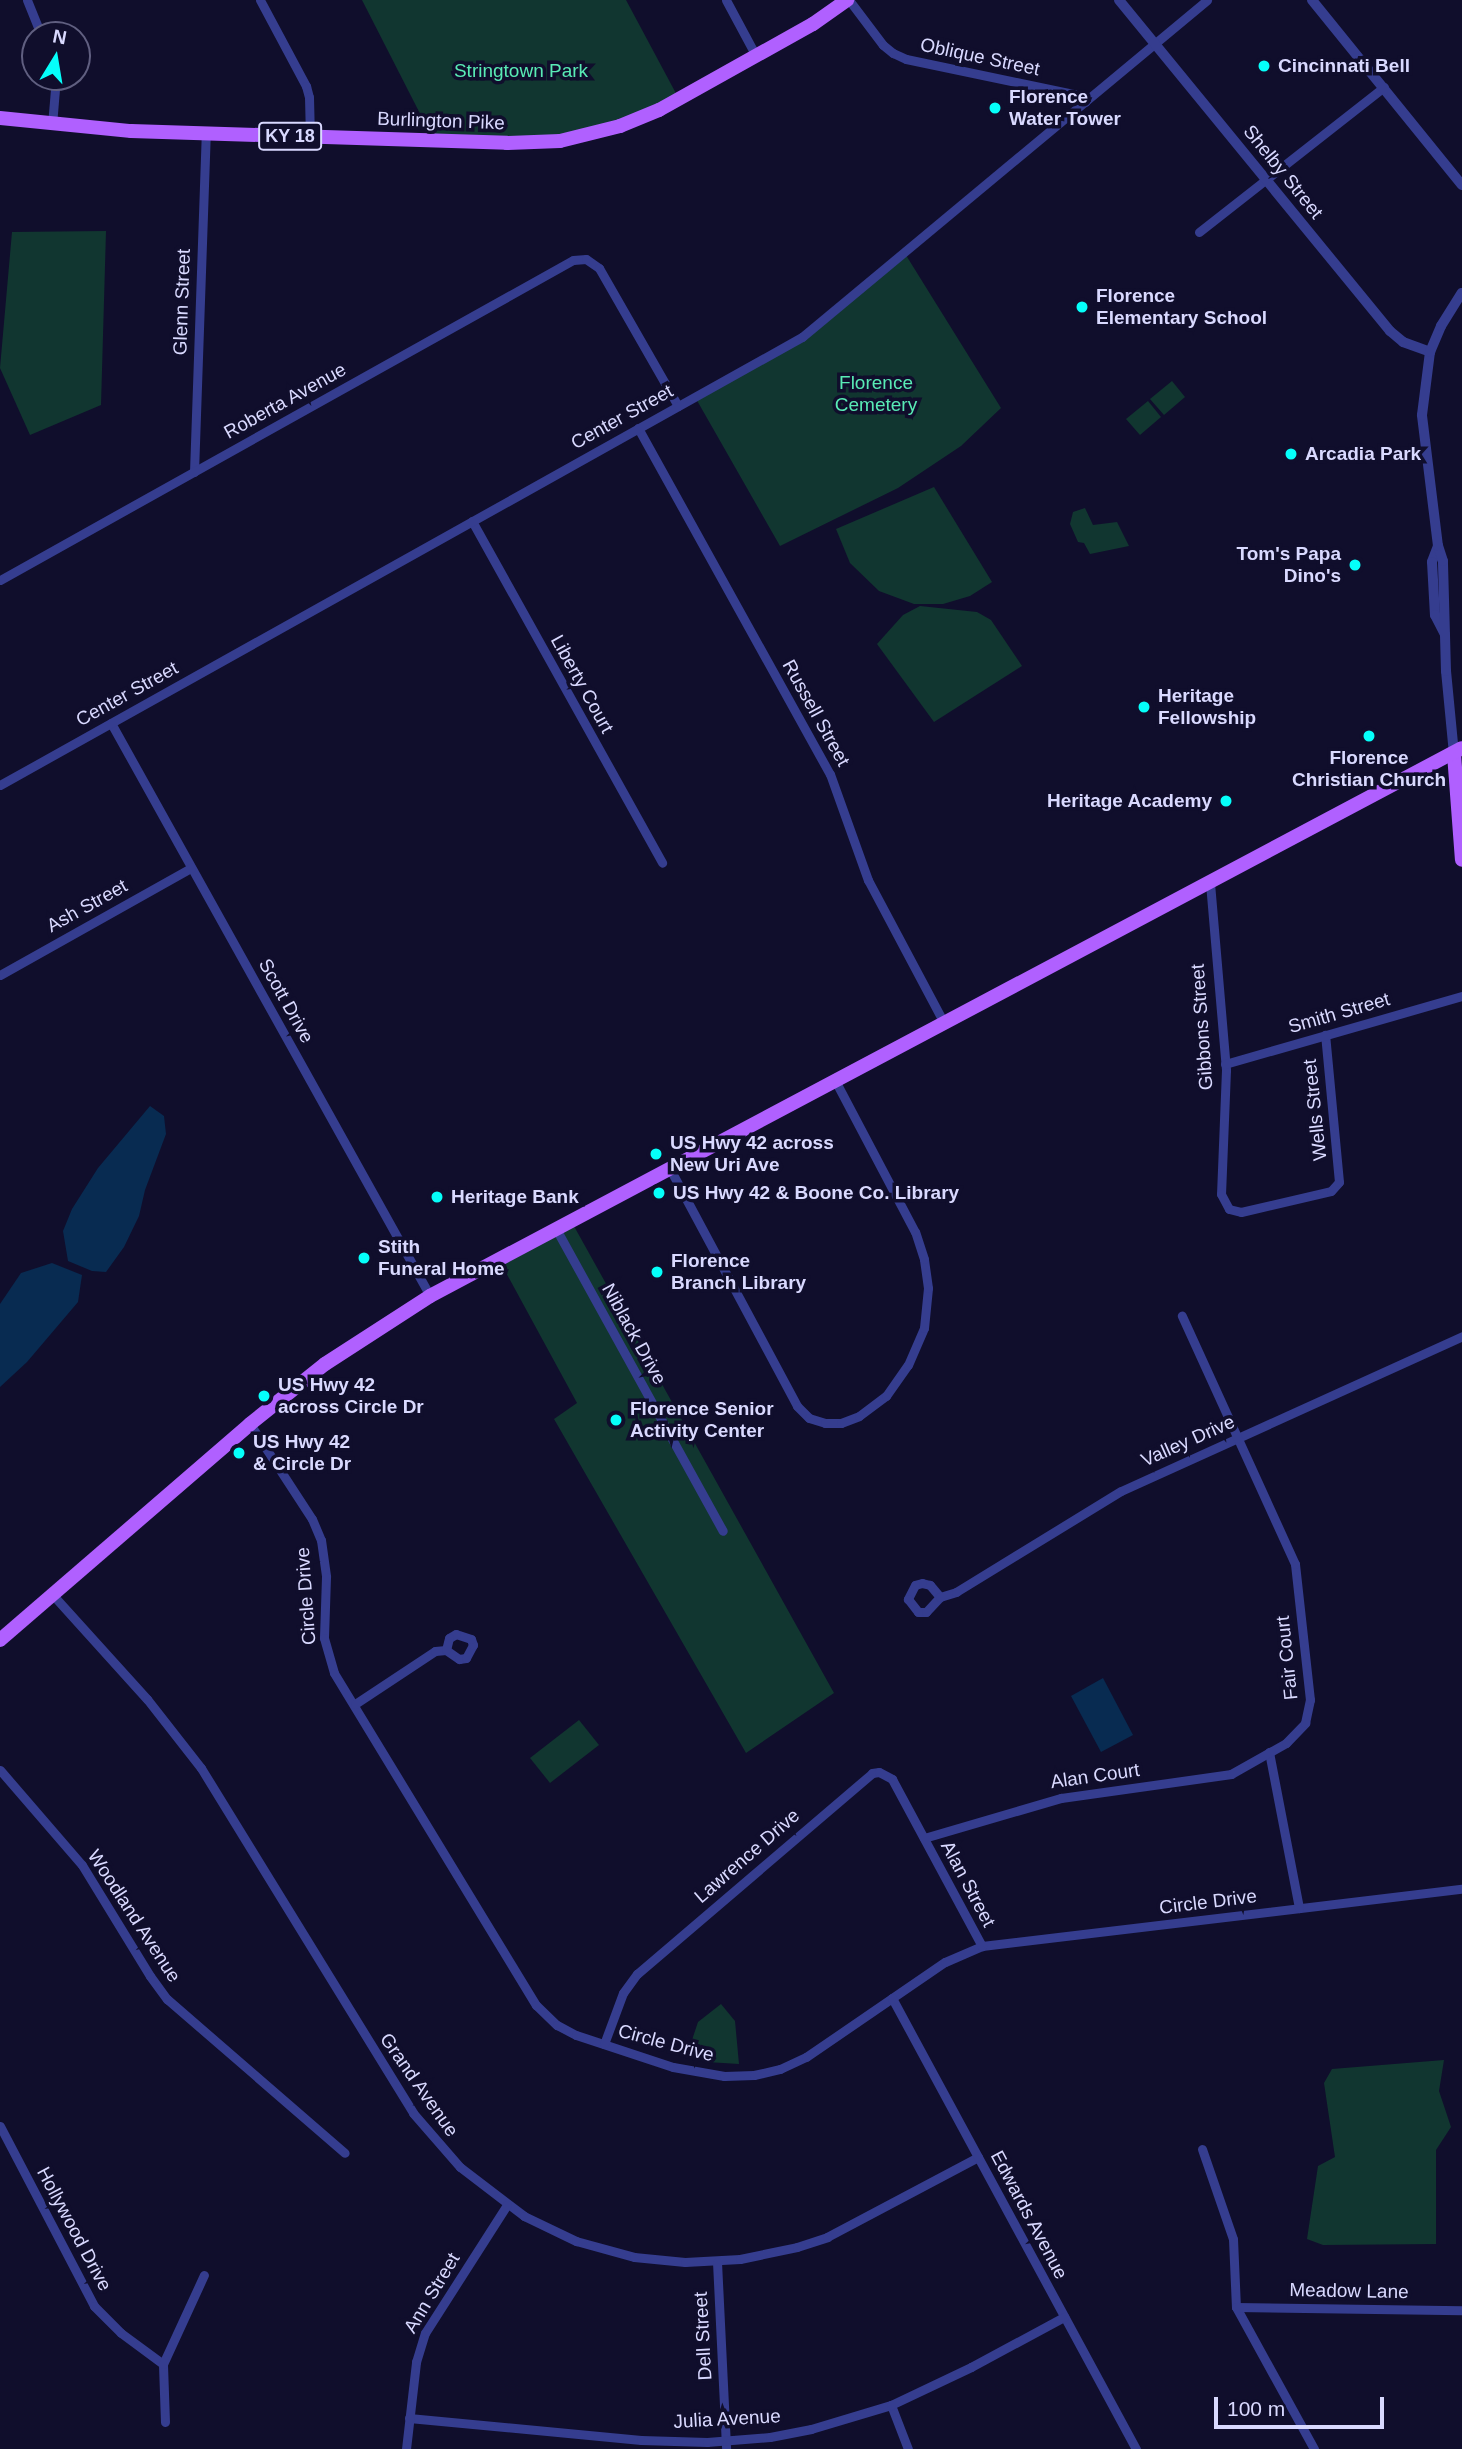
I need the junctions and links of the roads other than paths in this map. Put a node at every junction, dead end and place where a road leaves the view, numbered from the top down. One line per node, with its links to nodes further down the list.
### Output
1 (27, 0): 8 (street)
2 (260, 0): 17 (street)
3 (726, 0): 10 (street)
4 (848, 0): 10 (main road, Burlington Pike / KY 18); 13 (street, Oblique Street)
5 (1119, 0): 9 (street, Shelby Street)
6 (1207, 0): 9 (street, Center Street)
7 (1312, 0): 11 (street)
8 (35, 21)
9 (1155, 42): 13 (street, Center Street); 18 (street, Shelby Street)
10 (756, 56): 17 (main road, Burlington Pike / KY 18)
11 (1384, 87): 18 (street); 19 (street)
12 (55, 91): 15 (street)
13 (1086, 102): 23 (street, Center Street)
14 (0, 118): 15 (main road, Burlington Pike / KY 18)
15 (52, 125): 16 (main road, Burlington Pike / KY 18)
16 (206, 133): 17 (main road, Burlington Pike / KY 18); 25 (street, Glenn Street)
17 (310, 137)
18 (1265, 178): 20 (street); 22 (street, Shelby Street)
19 (1462, 185)
20 (1199, 232)
21 (1462, 293): 22 (street)
22 (1430, 352): 29 (street)
23 (678, 406): 24 (street, Center Street); 25 (street, Roberta Avenue)
24 (638, 428): 26 (street, Center Street); 37 (street, Russell Street)
25 (194, 472): 27 (street, Roberta Avenue)
26 (472, 521): 28 (street, Center Street); 32 (street, Liberty Court)
27 (0, 580)
28 (111, 723): 30 (street, Center Street); 33 (street, Scott Drive)
29 (1458, 751): 31 (main road); 34 (main road)
30 (0, 785)
31 (1462, 860)
32 (662, 863)
33 (191, 868): 35 (street, Ash Street); 44 (street, Scott Drive)
34 (1210, 883): 37 (main road); 39 (street, Gibbons Street)
35 (0, 975)
36 (1462, 996): 38 (street, Smith Street)
37 (944, 1023): 40 (main road)
38 (1325, 1035): 39 (street, Smith Street); 42 (street, Wells Street)
39 (1225, 1063): 42 (street, Gibbons Street)
40 (835, 1080): 41 (main road); 41 (street)
41 (670, 1167): 43 (main road)
42 (1229, 1209)
43 (555, 1227): 44 (main road); 49 (street, Niblack Drive)
44 (430, 1296): 47 (main road)
45 (1182, 1316): 48 (street, Fair Court)
46 (1462, 1336): 48 (street, Valley Drive)
47 (250, 1424): 50 (main road); 54 (street, Circle Drive)
48 (1238, 1438): 51 (street, Valley Drive); 55 (street, Fair Court)
49 (723, 1531)
50 (52, 1594): 52 (main road); 67 (street, Grand Avenue)
51 (940, 1597)
52 (0, 1640)
53 (446, 1650): 54 (street)
54 (355, 1703): 62 (street, Circle Drive)
55 (1269, 1752): 57 (street, Alan Court); 59 (street)
56 (0, 1770): 65 (street, Woodland Avenue)
57 (924, 1838): 60 (street, Alan Street); 62 (street, Lawrence Drive)
58 (1462, 1889): 59 (street, Circle Drive)
59 (1299, 1908): 60 (street, Circle Drive)
60 (982, 1946): 61 (street, Circle Drive)
61 (892, 1998): 62 (street, Circle Drive); 66 (street, Edwards Avenue)
62 (604, 2044)
63 (0, 2126): 73 (street, Hollywood Drive)
64 (1202, 2149): 70 (street)
65 (345, 2152)
66 (978, 2157): 68 (street, Grand Avenue); 72 (street, Edwards Avenue)
67 (507, 2205): 68 (street, Grand Avenue); 75 (street, Ann Street)
68 (717, 2262): 77 (street, Dell Street)
69 (204, 2274): 73 (street)
70 (1236, 2307): 71 (street, Meadow Lane); 81 (street)
71 (1462, 2310)
72 (1064, 2317): 74 (street, Julia Avenue); 80 (street, Edwards Avenue)
73 (163, 2364): 76 (street)
74 (891, 2405): 77 (street, Julia Avenue); 79 (street)
75 (410, 2418): 77 (street, Julia Avenue); 78 (street, Ann Street)
76 (165, 2422)
77 (726, 2445)
78 (406, 2449)
79 (908, 2449)
80 (1136, 2449)
81 (1314, 2449)

